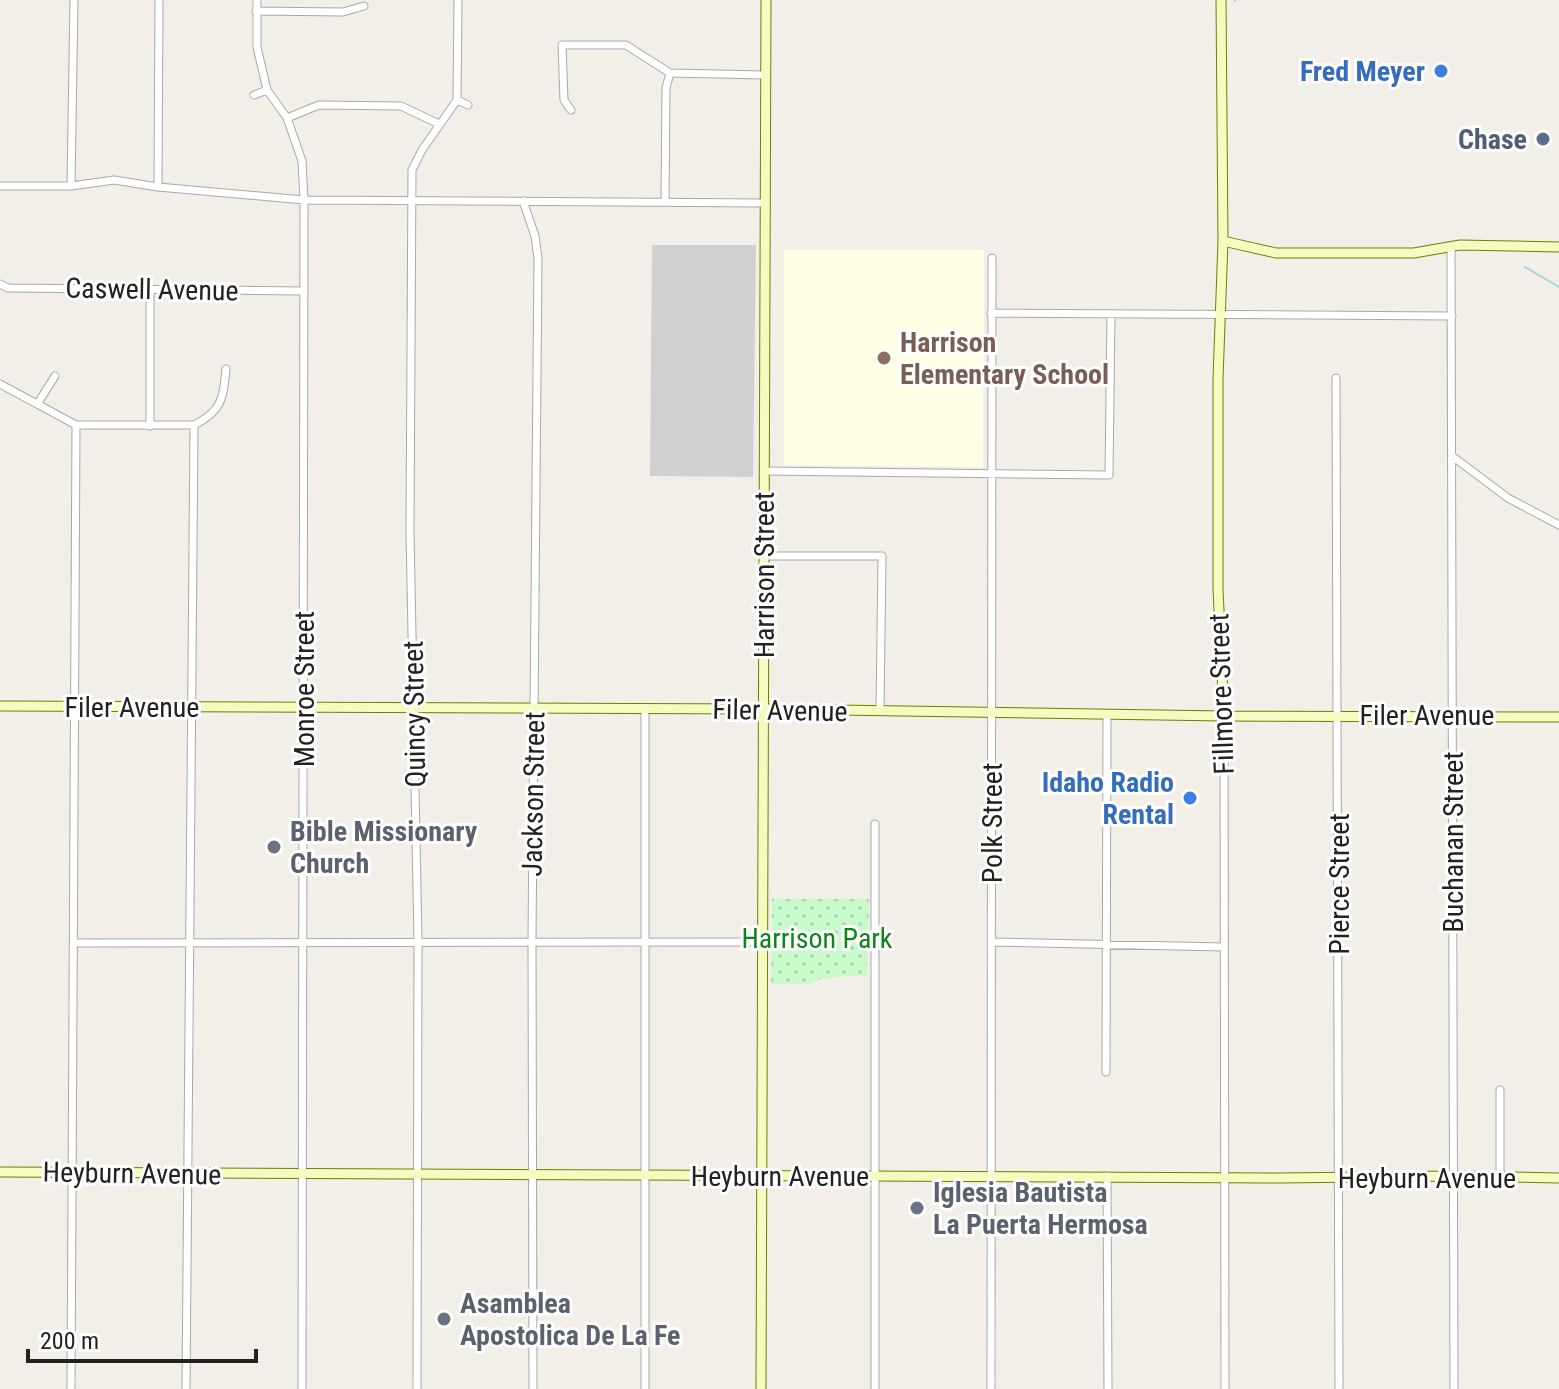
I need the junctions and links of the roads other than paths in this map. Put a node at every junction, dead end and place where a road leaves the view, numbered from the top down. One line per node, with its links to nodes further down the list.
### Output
1 (74, 0): 19 (street)
2 (159, 0): 20 (street)
3 (257, 0): 8 (street, Monroe Street)
4 (458, 0): 13 (street)
5 (766, 0): 10 (street, Harrison Street)
6 (1221, 0): 26 (street, Fillmore Street)
7 (364, 6): 8 (street)
8 (256, 11): 11 (street, Monroe Street)
9 (670, 73): 10 (street); 15 (street); 24 (street)
10 (766, 75): 25 (street, Harrison Street)
11 (267, 90): 12 (street); 16 (street, Monroe Street)
12 (254, 95)
13 (457, 100): 14 (street); 17 (street, Quincy Street)
14 (468, 105)
15 (571, 110)
16 (287, 118): 17 (street); 21 (street, Monroe Street)
17 (439, 124): 22 (street, Quincy Street)
18 (0, 186): 19 (street)
19 (71, 186): 20 (street)
20 (158, 187): 21 (street)
21 (304, 200): 22 (street); 32 (street, Monroe Street)
22 (411, 201): 23 (street); 54 (street, Quincy Street)
23 (523, 201): 24 (street); 55 (street, Jackson Street)
24 (665, 202): 25 (street)
25 (766, 203): 46 (street, Harrison Street)
26 (1223, 241): 27 (street); 35 (street, Fillmore Street)
27 (1451, 246): 28 (street); 36 (street, Buchanan Street)
28 (1559, 247)
29 (992, 258): 33 (street, Polk Street)
30 (0, 284): 31 (street, Caswell Avenue)
31 (150, 289): 32 (street, Caswell Avenue); 44 (street)
32 (304, 291): 53 (street, Monroe Street)
33 (991, 313): 34 (street); 47 (street, Polk Street)
34 (1111, 314): 35 (street); 47 (street)
35 (1221, 314): 36 (street); 63 (street, Fillmore Street)
36 (1452, 316): 45 (street, Buchanan Street)
37 (226, 369): 43 (street)
38 (55, 376): 41 (street)
39 (1336, 378): 61 (street, Pierce Street)
40 (0, 384): 41 (street)
41 (38, 403): 42 (street)
42 (76, 425): 44 (street); 51 (street)
43 (194, 425): 44 (street); 52 (street)
44 (150, 426)
45 (1452, 456): 48 (street); 62 (street, Buchanan Street)
46 (764, 471): 47 (street); 49 (street, Harrison Street)
47 (993, 475): 59 (street, Polk Street)
48 (1559, 525)
49 (764, 556): 57 (street, Harrison Street); 58 (street)
50 (0, 706): 51 (street, Filer Avenue)
51 (76, 707): 52 (street, Filer Avenue); 72 (street)
52 (191, 707): 53 (street, Filer Avenue); 73 (street)
53 (304, 707): 54 (street, Filer Avenue); 69 (street, Monroe Street)
54 (414, 708): 55 (street, Filer Avenue); 66 (street, Quincy Street)
55 (535, 709): 56 (street, Filer Avenue); 67 (street, Jackson Street)
56 (645, 709): 57 (street, Filer Avenue); 68 (street)
57 (763, 709): 58 (street, Filer Avenue); 70 (street, Harrison Street)
58 (880, 711): 59 (street, Filer Avenue)
59 (993, 713): 60 (street, Filer Avenue); 71 (street, Polk Street)
60 (1107, 714): 63 (street, Filer Avenue); 74 (street)
61 (1339, 715): 62 (street, Filer Avenue); 63 (street, Filer Avenue); 92 (street, Pierce Street)
62 (1453, 715): 64 (street, Filer Avenue); 90 (street, Buchanan Street)
63 (1224, 716): 75 (street, Fillmore Street)
64 (1559, 717)
65 (875, 824): 86 (street)
66 (418, 940): 67 (street); 69 (street); 81 (street, Quincy Street)
67 (532, 940): 68 (street); 82 (street, Jackson Street)
68 (647, 940): 70 (street); 85 (street)
69 (303, 942): 73 (street); 83 (street, Monroe Street)
70 (764, 942): 84 (street, Harrison Street)
71 (992, 942): 74 (street); 87 (street, Polk Street)
72 (74, 943): 73 (street); 78 (street)
73 (190, 943): 80 (street)
74 (1105, 944): 75 (street); 76 (street)
75 (1224, 947): 89 (street, Fillmore Street)
76 (1106, 1072)
77 (1500, 1090): 91 (street)
78 (73, 1171): 79 (street, Heyburn Avenue); 80 (street, Heyburn Avenue); 94 (street)
79 (0, 1172)
80 (189, 1173): 83 (street, Heyburn Avenue); 95 (street)
81 (417, 1173): 82 (street, Heyburn Avenue); 83 (street, Heyburn Avenue); 97 (street, Quincy Street)
82 (531, 1173): 85 (street, Heyburn Avenue); 98 (street, Jackson Street)
83 (302, 1174): 96 (street, Monroe Street)
84 (762, 1174): 85 (street, Heyburn Avenue); 86 (street, Heyburn Avenue); 100 (street, Harrison Street)
85 (646, 1176): 99 (street)
86 (877, 1176): 87 (street, Heyburn Avenue); 101 (street)
87 (991, 1176): 88 (street, Heyburn Avenue); 102 (street, Polk Street)
88 (1107, 1176): 89 (street, Heyburn Avenue); 103 (street)
89 (1224, 1176): 92 (street, Heyburn Avenue); 104 (street, Fillmore Street)
90 (1454, 1176): 91 (street, Heyburn Avenue); 92 (street, Heyburn Avenue); 106 (street, Buchanan Street)
91 (1500, 1176): 93 (street, Heyburn Avenue)
92 (1339, 1178): 105 (street, Pierce Street)
93 (1559, 1178)
94 (71, 1389)
95 (186, 1389)
96 (302, 1389)
97 (417, 1389)
98 (533, 1389)
99 (645, 1389)
100 (761, 1389)
101 (875, 1389)
102 (991, 1389)
103 (1108, 1389)
104 (1225, 1389)
105 (1339, 1389)
106 (1454, 1389)

